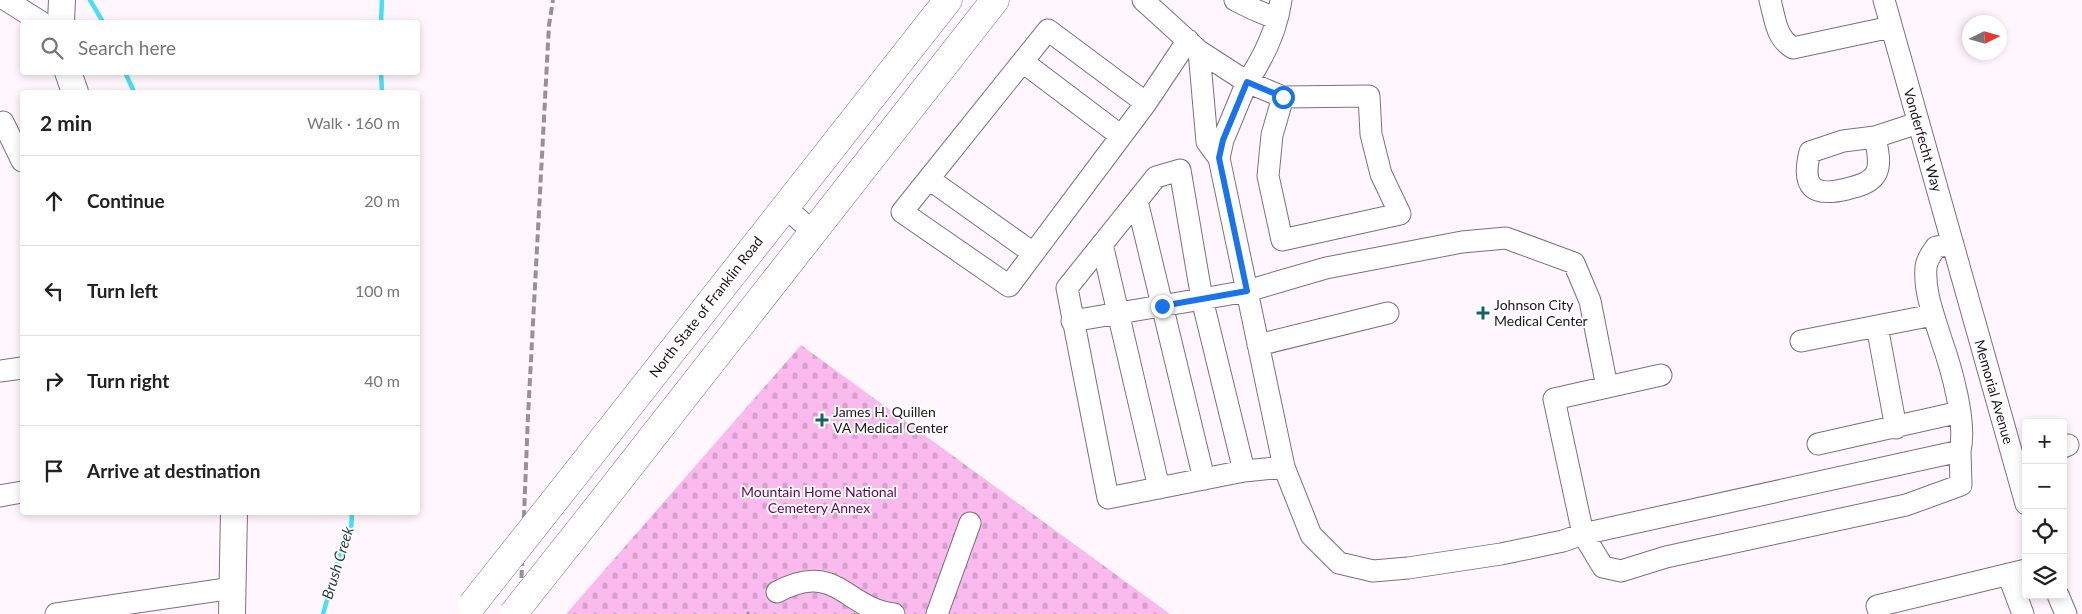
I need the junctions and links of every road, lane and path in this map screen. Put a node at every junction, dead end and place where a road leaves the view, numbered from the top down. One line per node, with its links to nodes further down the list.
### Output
1 (6, 0): 10 (street)
2 (62, 0): 11 (main road)
3 (948, 0): 28 (highway, North State of Franklin Road)
4 (995, 0): 29 (highway)
5 (1143, 0): 13 (street)
6 (1235, 0): 9 (street)
7 (1770, 0): 12 (street)
8 (1884, 0): 12 (street, Vonderfecht Way)
9 (1279, 9): 16 (street)
10 (38, 20)
11 (60, 20)
12 (1891, 27): 21 (street, Vonderfecht Way)
13 (1194, 46): 16 (street); 19 (street); 25 (street)
14 (1023, 62): 19 (street); 22 (street); 26 (street)
15 (69, 75): 17 (main road)
16 (1247, 82): 18 (street); 25 (street)
17 (74, 90)
18 (1283, 97): 18 (street)
19 (1146, 103): 22 (street)
20 (9, 121): 24 (street)
21 (1918, 124): 23 (street); 31 (street, Vonderfecht Way)
22 (1121, 136): 32 (street)
23 (1875, 137)
24 (20, 155)
25 (1219, 158): 34 (street)
26 (929, 179): 32 (street); 32 (street)
27 (1137, 201): 30 (street); 35 (street); 36 (street)
28 (785, 207): 29 (street); 67 (highway, North State of Franklin Road, bridge)
29 (813, 232): 70 (highway, bridge)
30 (1102, 244): 37 (street); 40 (street)
31 (1952, 244): 33 (street, Vonderfecht Way); 39 (street)
32 (1033, 254)
33 (1962, 280): 52 (street, Memorial Avenue)
34 (1247, 291): 35 (street); 43 (street); 47 (street)
35 (1202, 299): 36 (street); 54 (street)
36 (1162, 306): 37 (street); 56 (street)
37 (1118, 313): 40 (street); 57 (street)
38 (1388, 314): 43 (street)
39 (1933, 315): 41 (street); 48 (street)
40 (1072, 321): 57 (street)
41 (1877, 326): 42 (street); 49 (street)
42 (1801, 341)
43 (1258, 345): 53 (street)
44 (20, 368): 45 (street)
45 (0, 371)
46 (1661, 376): 47 (street)
47 (1607, 387): 62 (street)
48 (1960, 412): 49 (street); 51 (street)
49 (1896, 428): 50 (street)
50 (1818, 444)
51 (1960, 451): 62 (street); 62 (street)
52 (2020, 461): 55 (street, Memorial Avenue)
53 (1284, 467): 54 (street); 62 (street)
54 (1244, 472): 56 (street)
55 (2022, 475)
56 (1204, 479): 57 (street)
57 (1159, 488)
58 (20, 492): 59 (street)
59 (0, 496)
60 (234, 515): 64 (main road)
61 (970, 523): 72 (street)
62 (1583, 534)
63 (2017, 572): 73 (street); 74 (street)
64 (233, 588): 68 (street); 69 (main road)
65 (777, 592): 71 (street)
66 (2060, 599): 75 (street)
67 (468, 609)
68 (56, 614)
69 (232, 614)
70 (513, 614)
71 (894, 614)
72 (937, 614)
73 (1880, 614)
74 (2023, 614)
75 (2066, 614)

